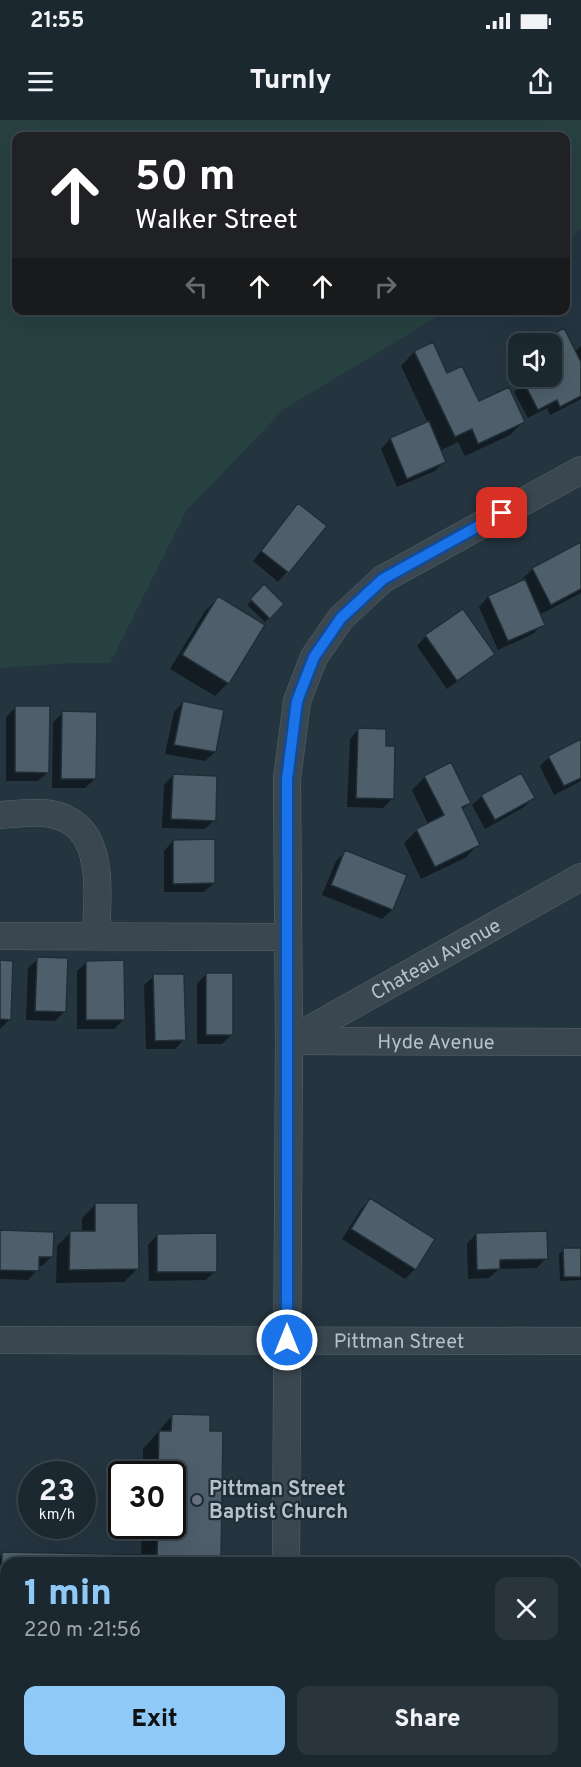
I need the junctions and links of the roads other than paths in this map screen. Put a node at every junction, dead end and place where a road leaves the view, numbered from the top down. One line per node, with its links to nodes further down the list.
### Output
1 (581, 470): 6 (street)
2 (0, 815): 5 (street)
3 (581, 877): 7 (street, Chateau Avenue)
4 (0, 936): 5 (street)
5 (96, 936): 6 (street)
6 (288, 938): 7 (street)
7 (289, 1041): 8 (street, Hyde Avenue); 10 (street)
8 (581, 1042)
9 (0, 1340): 10 (street, Pittman Street)
10 (287, 1340): 11 (street, Pittman Street); 12 (street)
11 (581, 1341)
12 (286, 1557)

